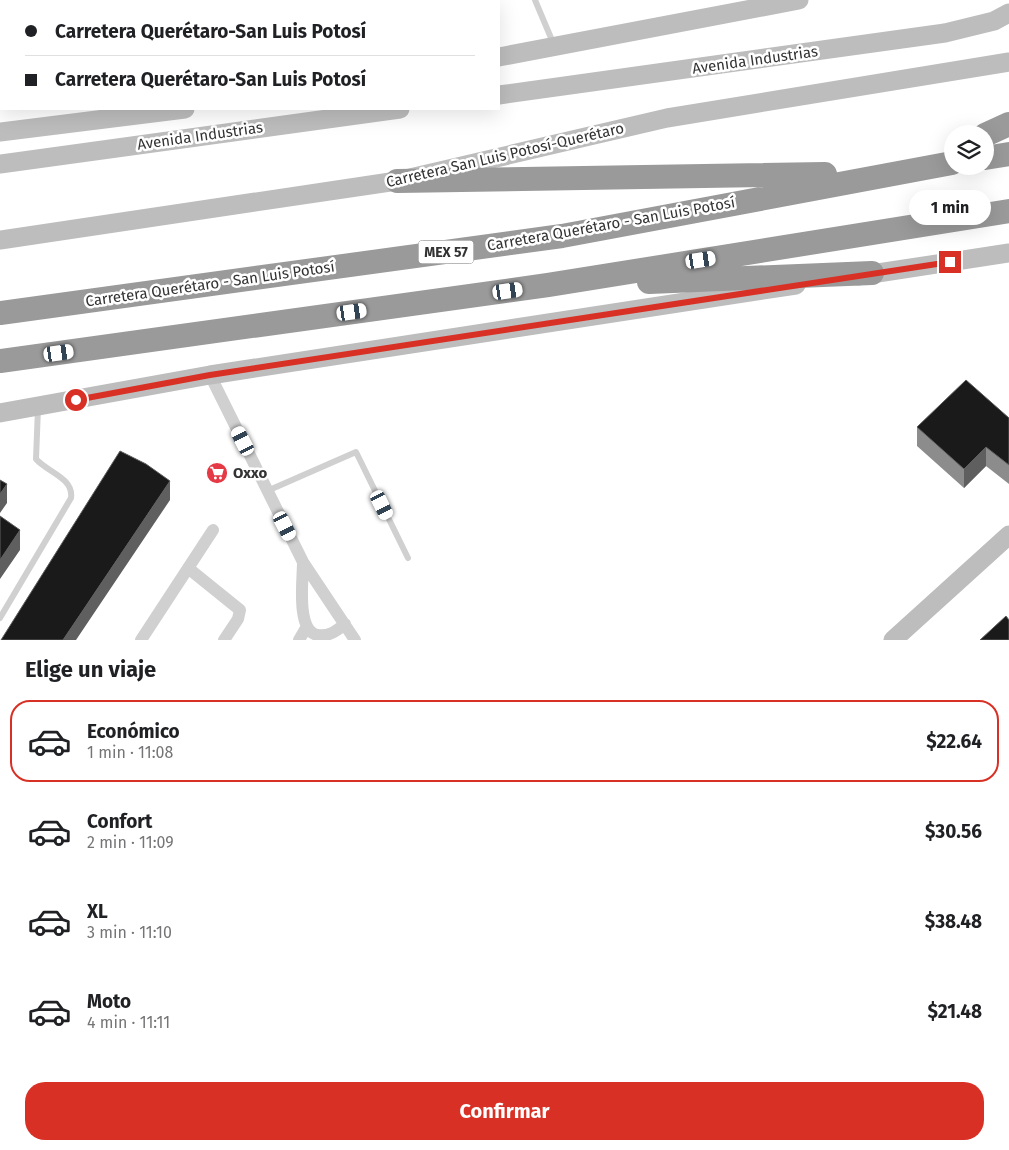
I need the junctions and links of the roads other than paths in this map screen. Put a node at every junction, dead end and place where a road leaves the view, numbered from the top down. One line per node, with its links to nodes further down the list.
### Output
1 (535, 0): 4 (lane)
2 (799, 0): 4 (main road)
3 (1009, 13): 7 (main road, Avenida Industrias)
4 (555, 47): 5 (main road)
5 (500, 55)
6 (1009, 62): 19 (main road, Carretera San Luis Potosí-Querétaro)
7 (500, 95)
8 (176, 110): 12 (main road, Avenida Industrias)
9 (393, 110): 17 (main road, Avenida Industrias)
10 (1009, 124): 11 (highway)
11 (994, 131)
12 (0, 132)
13 (944, 153): 18 (highway)
14 (1009, 154): 15 (highway)
15 (994, 156)
16 (944, 163): 18 (highway, Carretera Querétaro - San Luis Potosí / MEX 57)
17 (0, 164)
18 (899, 171): 19 (highway); 25 (highway, Carretera Querétaro - San Luis Potosí / MEX 57)
19 (397, 181): 21 (main road, Carretera San Luis Potosí-Querétaro)
20 (1009, 211): 24 (highway)
21 (0, 240)
22 (1009, 252): 23 (main road)
23 (872, 274): 24 (highway); 27 (main road)
24 (548, 285): 26 (highway)
25 (0, 313)
26 (0, 362)
27 (210, 375): 28 (main road); 30 (street)
28 (38, 407): 29 (main road); 36 (lane)
29 (0, 413)
30 (268, 491): 33 (lane); 34 (street)
31 (213, 530): 35 (street)
32 (1009, 535): 44 (main road)
33 (408, 558)
34 (303, 562): 37 (street); 38 (street)
35 (188, 568): 40 (street); 41 (street)
36 (0, 618)
37 (345, 624): 39 (street); 43 (street)
38 (306, 628): 39 (street); 42 (street)
39 (323, 638)
40 (140, 640)
41 (224, 640)
42 (299, 640)
43 (355, 640)
44 (893, 640)

